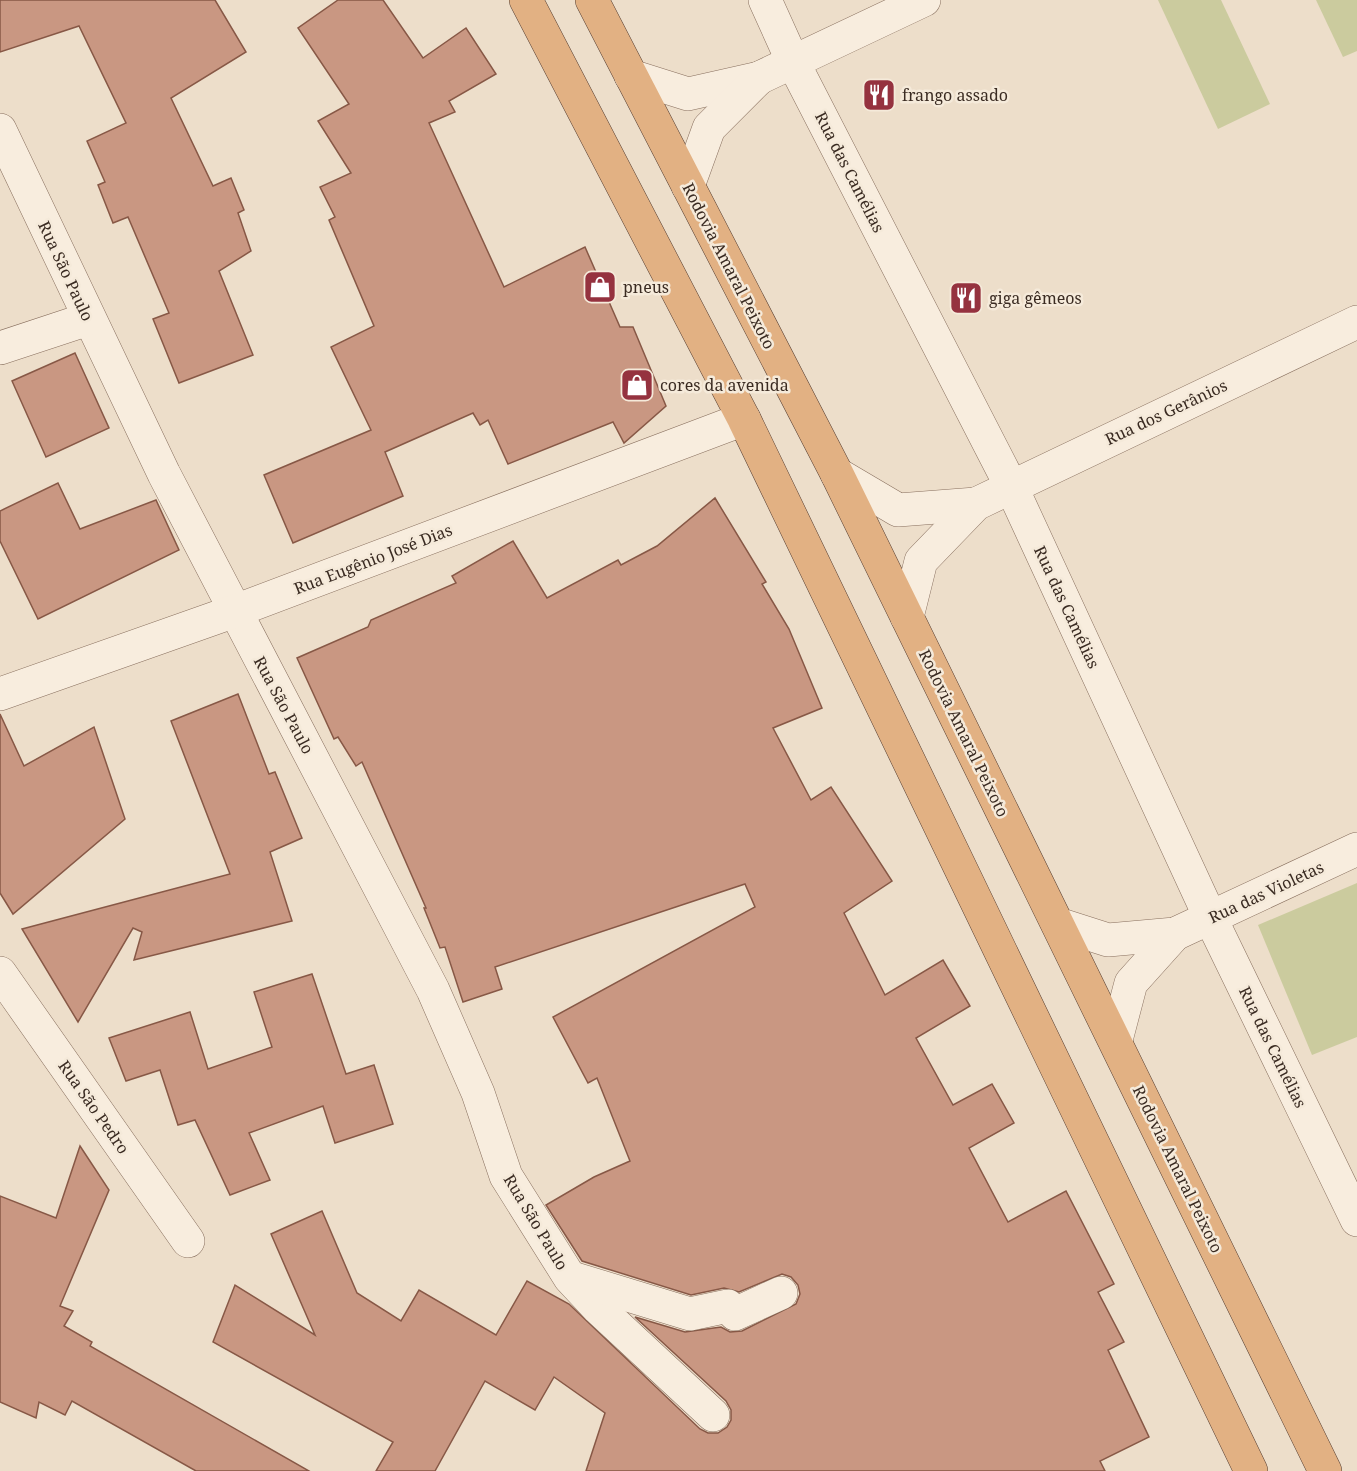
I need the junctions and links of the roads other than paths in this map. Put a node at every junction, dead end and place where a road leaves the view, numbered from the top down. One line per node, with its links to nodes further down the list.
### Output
1 (526, 0): 13 (highway)
2 (592, 0): 6 (highway, Rodovia Amaral Peixoto)
3 (765, 0): 5 (street, Rua das Camélias)
4 (924, 0): 5 (street)
5 (793, 62): 7 (street); 15 (street, Rua das Camélias)
6 (631, 76): 7 (street); 9 (highway, Rodovia Amaral Peixoto)
7 (759, 78): 9 (street)
8 (0, 130): 10 (street, Rua São Paulo)
9 (688, 186): 14 (highway, Rodovia Amaral Peixoto)
10 (88, 319): 12 (street); 17 (street, Rua São Paulo)
11 (1357, 322): 15 (street, Rua dos Gerânios)
12 (0, 348)
13 (744, 419): 17 (street, Rua Eugênio José Dias); 31 (highway)
14 (837, 474): 16 (street, Rua dos Gerânios); 18 (highway, Rodovia Amaral Peixoto)
15 (1011, 486): 16 (street, Rua dos Gerânios); 21 (street, Rua das Camélias)
16 (976, 504): 18 (street, Rua dos Gerânios)
17 (235, 611): 19 (street, Rua Eugênio José Dias); 28 (street, Rua São Paulo)
18 (907, 617): 22 (highway, Rodovia Amaral Peixoto)
19 (0, 694)
20 (1357, 849): 21 (street, Rua das Violetas)
21 (1210, 917): 23 (street, Rua das Violetas); 26 (street, Rua das Camélias)
22 (1058, 924): 23 (street, Rua das Violetas); 25 (highway, Rodovia Amaral Peixoto)
23 (1175, 934): 25 (street, Rua das Violetas)
24 (0, 973): 27 (street, Rua São Pedro)
25 (1116, 1040): 32 (highway, Rodovia Amaral Peixoto)
26 (1357, 1220)
27 (188, 1241)
28 (570, 1278): 29 (street, Rua São Paulo); 30 (street, Rua São Paulo)
29 (781, 1293)
30 (713, 1415)
31 (1251, 1471)
32 (1325, 1471)

